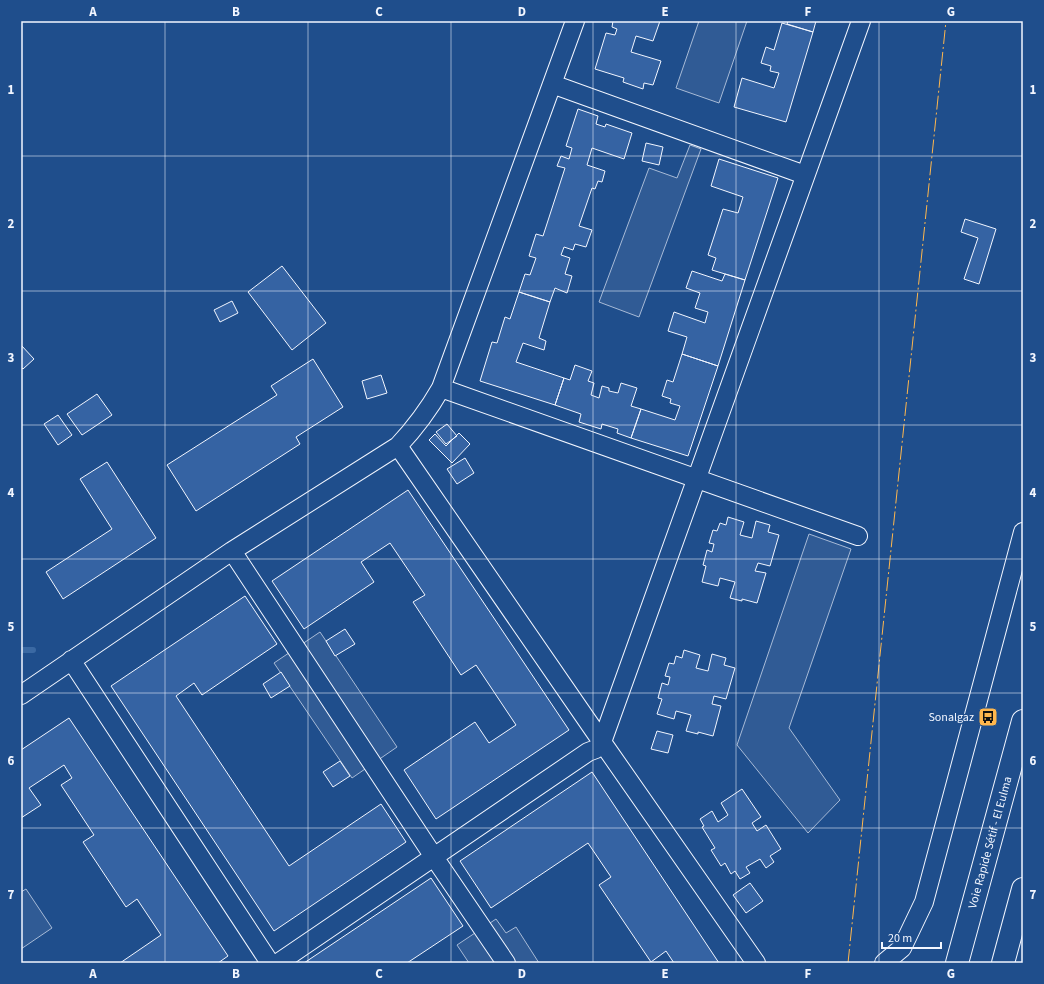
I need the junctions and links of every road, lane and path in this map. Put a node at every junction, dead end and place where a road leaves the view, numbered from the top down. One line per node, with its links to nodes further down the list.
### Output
1 (575, 21): 3 (street)
2 (860, 21): 4 (street)
3 (552, 84): 4 (street); 5 (street)
4 (805, 175): 7 (street)
5 (441, 388): 6 (street); 7 (street)
6 (398, 446): 10 (street); 14 (street)
7 (696, 479): 9 (street); 14 (street)
8 (1023, 532): 21 (street)
9 (858, 536)
10 (232, 551): 11 (street); 15 (street)
11 (71, 660): 12 (street); 17 (street)
12 (21, 695)
13 (1023, 721): 22 (highway, Voie Rapide Sétif - El Eulma)
14 (602, 742): 15 (street); 20 (street)
15 (434, 857): 18 (street); 19 (street)
16 (1023, 889): 23 (highway)
17 (270, 963)
18 (278, 963)
19 (506, 963)
20 (756, 963)
21 (884, 963)
22 (957, 963)
23 (1003, 963)

